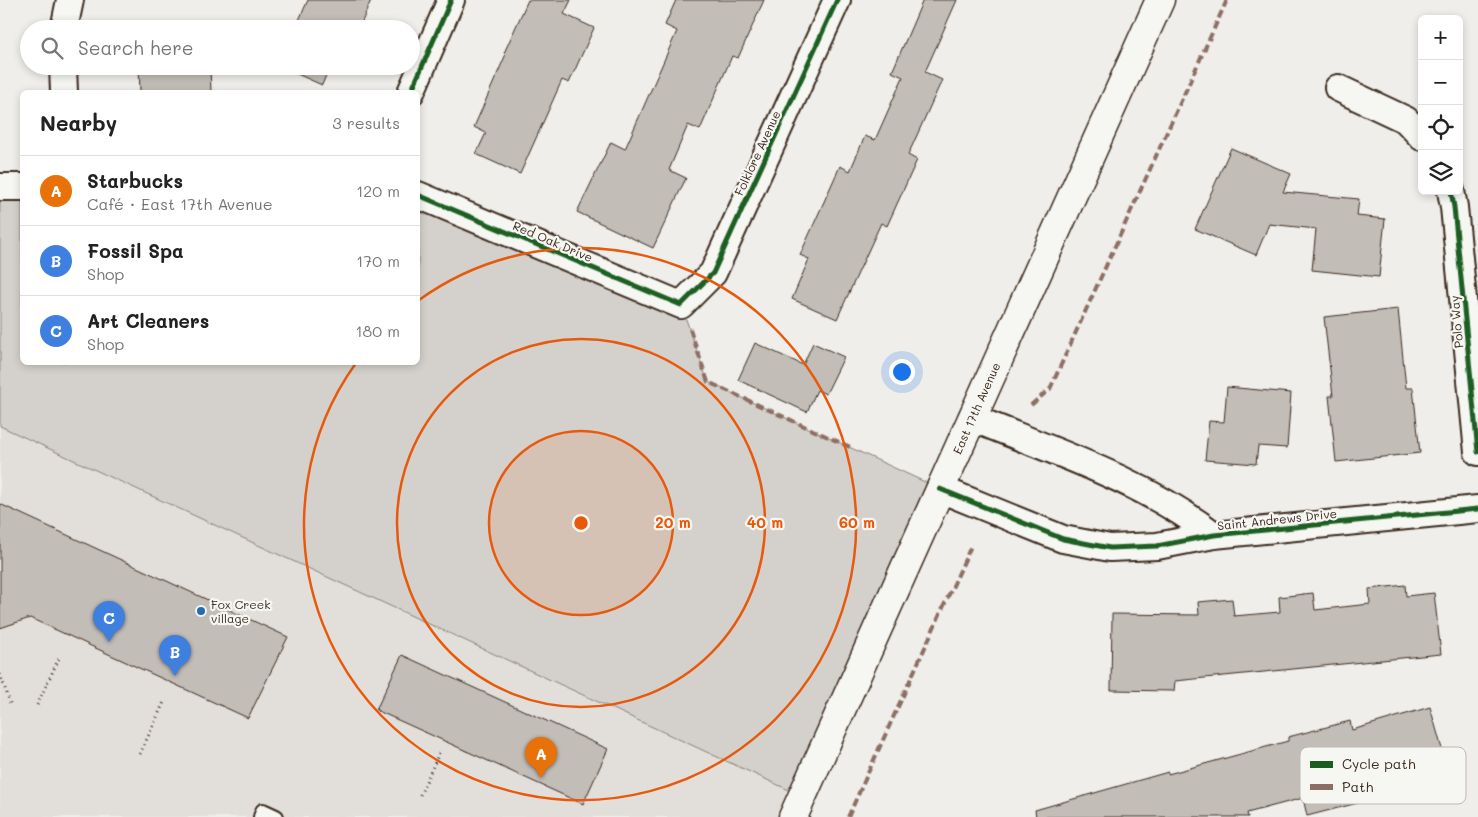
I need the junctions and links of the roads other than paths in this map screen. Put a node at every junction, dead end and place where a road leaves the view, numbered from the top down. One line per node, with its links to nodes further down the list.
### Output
1 (70, 0): 5 (street)
2 (450, 0): 6 (street)
3 (837, 0): 17 (street, Folklore Avenue)
4 (1160, 0): 18 (main road, East 17th Avenue)
5 (66, 20)
6 (420, 71)
7 (63, 75): 10 (street)
8 (418, 75): 11 (street)
9 (1338, 88): 12 (street)
10 (64, 90)
11 (412, 90)
12 (1418, 133)
13 (0, 187): 14 (street)
14 (20, 187)
15 (1452, 195): 19 (street, Polo Way)
16 (420, 196): 17 (street, Red Oak Drive)
17 (681, 305)
18 (972, 418): 20 (main road, East 17th Avenue); 22 (street)
19 (1478, 452)
20 (940, 490): 22 (street, Saint Andrews Drive); 25 (main road, East 17th Avenue)
21 (1478, 509): 22 (street, Saint Andrews Drive)
22 (1214, 535)
23 (261, 817): 24 (lane)
24 (276, 817)
25 (793, 817)

